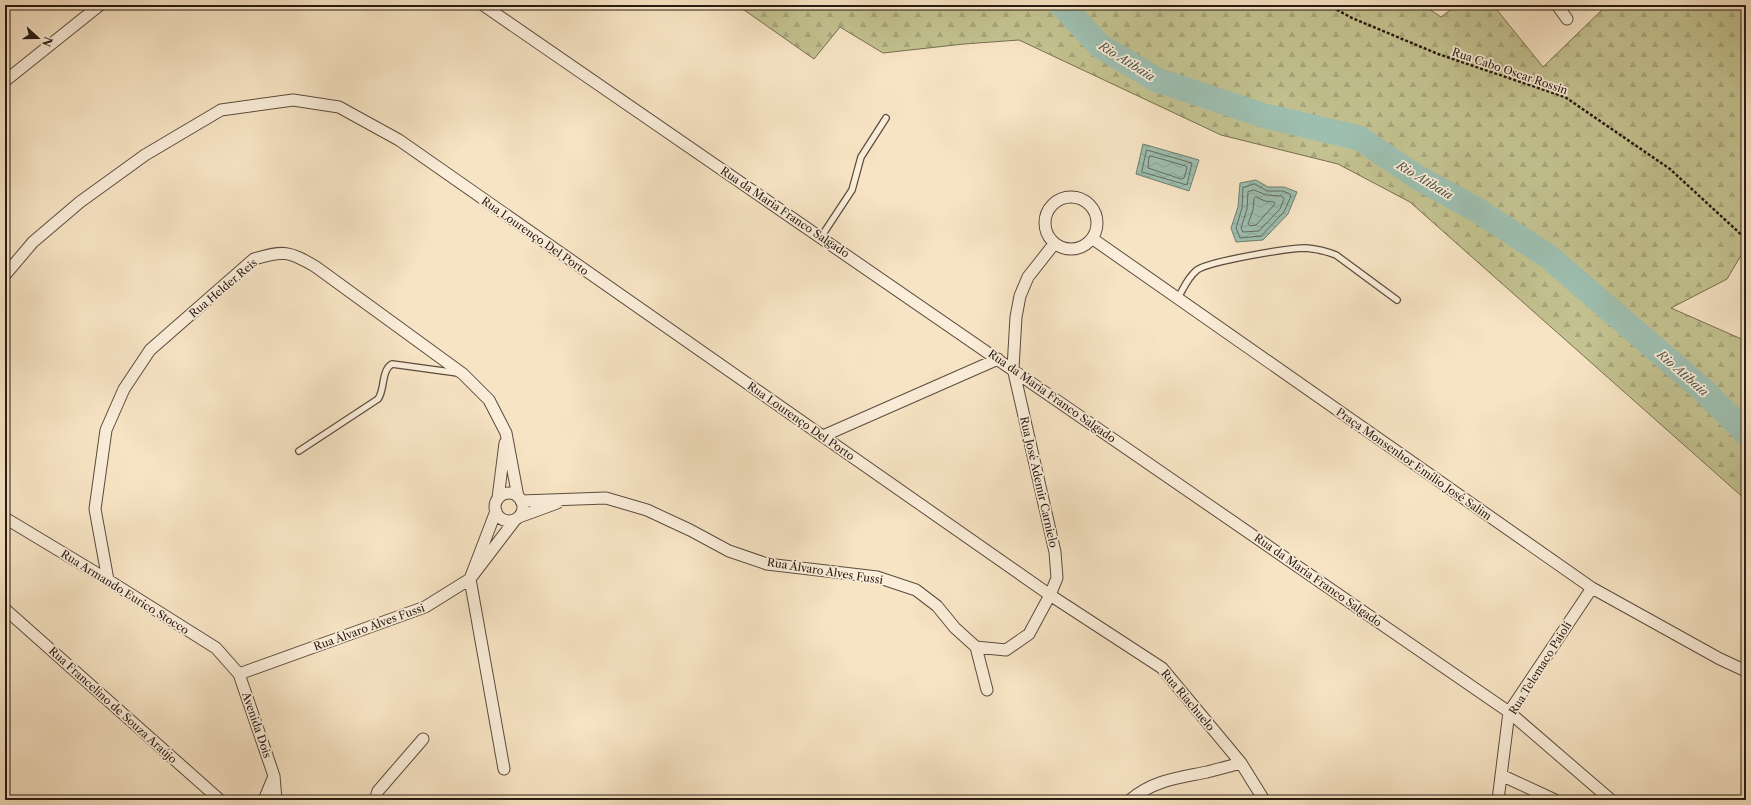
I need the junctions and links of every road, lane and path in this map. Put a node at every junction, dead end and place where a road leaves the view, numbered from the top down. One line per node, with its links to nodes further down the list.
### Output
1 (87, 5): 7 (street)
2 (100, 5): 7 (street)
3 (483, 5): 10 (street, Rua da Maria Franco Salgado)
4 (1328, 5): 12 (path, Rua Cabo Oscar Rossin)
5 (1557, 5): 6 (street)
6 (1567, 19)
7 (44, 48): 8 (street)
8 (5, 81)
9 (886, 118): 10 (lane)
10 (821, 237): 17 (street, Rua da Maria Franco Salgado)
11 (1093, 239): 13 (street); 13 (street); 15 (street, Praça Monsenhor Emílio José Salim)
12 (1746, 239)
13 (1054, 244): 18 (street, Rua José Ademir Carnielo)
14 (5, 275): 21 (street, Rua Lourenço Del Porto)
15 (1178, 298): 16 (lane); 31 (street, Praça Monsenhor Emílio José Salim)
16 (1397, 300)
17 (998, 359): 18 (street, Rua da Maria Franco Salgado); 21 (street)
18 (1012, 368): 32 (street, Rua José Ademir Carnielo); 38 (street, Rua da Maria Franco Salgado)
19 (463, 374): 20 (street, Rua Helder Reis); 22 (lane); 30 (street, Rua Helder Reis)
20 (506, 433): 23 (street); 24 (street, Rua Helder Reis)
21 (823, 436): 32 (street, Rua Lourenço Del Porto)
22 (299, 450)
23 (498, 498): 24 (street); 26 (street)
24 (520, 499): 25 (street, Rua Álvaro Alves Fussi); 28 (street)
25 (566, 500): 28 (street, Rua Álvaro Alves Fussi); 34 (street, Rua Álvaro Alves Fussi)
26 (496, 511): 28 (street); 29 (street)
27 (5, 518): 30 (street, Rua Armando Eurico Stocco)
28 (517, 518): 29 (street, Rua Álvaro Alves Fussi)
29 (470, 579): 36 (street, Rua Álvaro Alves Fussi); 41 (street)
30 (108, 580): 36 (street, Rua Armando Eurico Stocco)
31 (1592, 588): 35 (street, Praça Monsenhor Emílio José Salim); 38 (street, Rua Telemaco Paioli)
32 (1050, 595): 34 (street); 40 (street, Rua Riachuelo)
33 (5, 609): 44 (street, Rua Francelino de Souza Araújo)
34 (976, 647): 37 (street)
35 (1746, 671)
36 (240, 674): 43 (street, Avenida Dois)
37 (987, 690)
38 (1509, 712): 42 (street, Rua Telemaco Paioli); 52 (street, Rua da Maria Franco Salgado)
39 (423, 739): 47 (street)
40 (1240, 763): 48 (street); 49 (street, Rua Riachuelo)
41 (504, 769)
42 (1501, 774): 50 (street, Rua Telemaco Paioli); 51 (street)
43 (274, 776): 45 (street); 46 (street, Avenida Dois)
44 (220, 800)
45 (264, 800)
46 (276, 800)
47 (375, 800)
48 (1130, 800)
49 (1264, 800)
50 (1498, 800)
51 (1555, 800)
52 (1611, 800)

